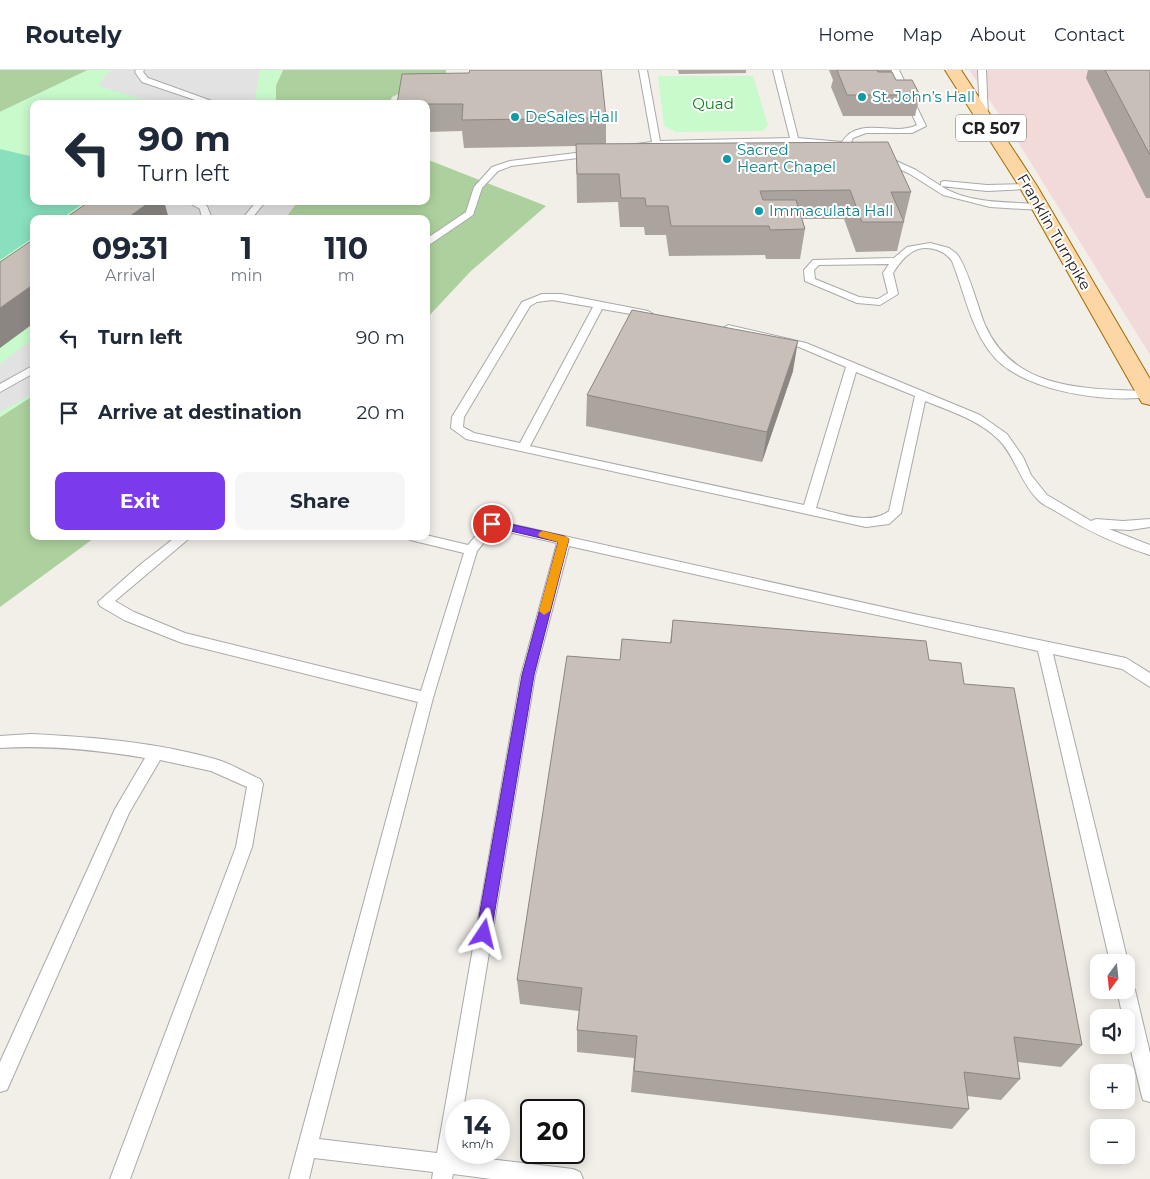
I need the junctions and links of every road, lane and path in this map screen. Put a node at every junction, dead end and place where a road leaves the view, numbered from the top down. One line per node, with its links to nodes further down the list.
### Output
1 (140, 70): 7 (lane)
2 (644, 70): 10 (lane)
3 (777, 70): 9 (lane)
4 (895, 70): 9 (lane)
5 (953, 70): 8 (main road, Franklin Turnpike / CR 507)
6 (982, 70): 8 (lane)
7 (204, 100)
8 (984, 117): 15 (main road, Franklin Turnpike / CR 507)
9 (795, 142): 10 (lane)
10 (656, 143): 11 (lane)
11 (621, 149)
12 (604, 152): 21 (lane)
13 (871, 152): 14 (lane)
14 (926, 182): 15 (lane); 18 (lane)
15 (1028, 186): 18 (main road, Franklin Turnpike / CR 507)
16 (198, 205): 19 (lane)
17 (258, 205): 20 (lane)
18 (1040, 207): 30 (main road, Franklin Turnpike / CR 507)
19 (206, 215)
20 (250, 215)
21 (430, 241)
22 (896, 260): 22 (lane); 30 (lane)
23 (599, 305): 24 (lane); 31 (lane); 31 (lane)
24 (655, 315)
25 (712, 325): 26 (lane)
26 (852, 366): 29 (lane); 32 (lane)
27 (30, 370): 28 (lane)
28 (0, 389)
29 (921, 394): 32 (lane); 33 (lane)
30 (1149, 396)
31 (523, 448): 32 (lane)
32 (809, 511)
33 (1080, 520): 34 (lane); 39 (lane)
34 (1150, 523)
35 (564, 539): 38 (lane); 40 (lane); 50 (lane)
36 (181, 540): 42 (lane)
37 (427, 540): 38 (lane)
38 (471, 550): 42 (lane)
39 (1150, 550)
40 (1044, 646): 41 (lane); 45 (lane)
41 (1150, 681)
42 (426, 698): 49 (lane)
43 (0, 742): 44 (lane)
44 (156, 753): 47 (lane); 51 (lane)
45 (1117, 954)
46 (1128, 999): 48 (lane)
47 (0, 1083)
48 (1150, 1093)
49 (308, 1147): 50 (lane); 52 (lane)
50 (443, 1171): 53 (lane)
51 (120, 1179)
52 (299, 1179)
53 (573, 1179)

